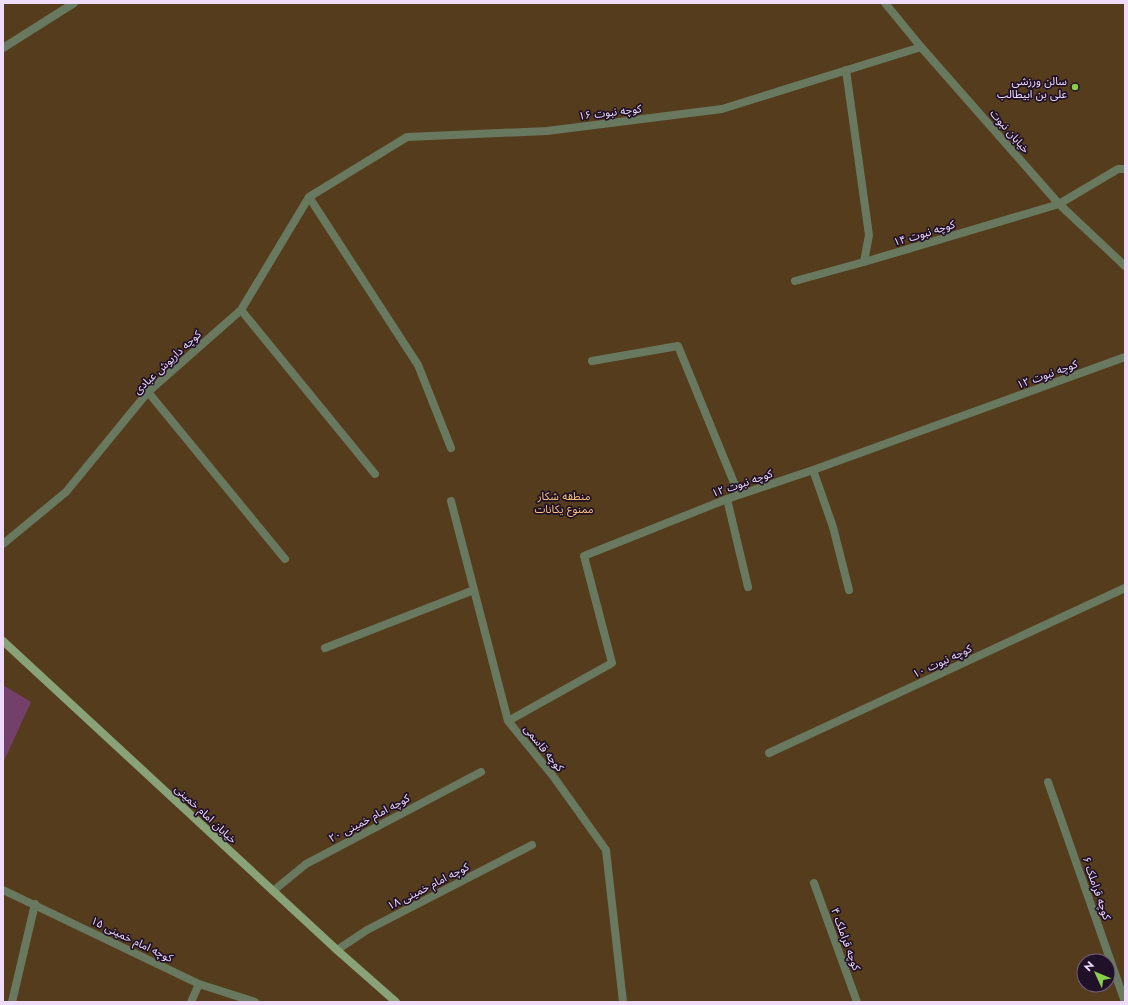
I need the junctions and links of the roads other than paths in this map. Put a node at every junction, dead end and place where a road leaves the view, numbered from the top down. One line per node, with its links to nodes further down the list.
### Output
1 (74, 3): 4 (street)
2 (885, 3): 3 (street, خیابان نبوت)
3 (920, 47): 5 (street, کوچه نبوت ۱۶); 8 (street, خیابان نبوت)
4 (3, 48)
5 (846, 70): 7 (street, کوچه نبوت ۱۶); 9 (street)
6 (1125, 169): 8 (street, کوچه نبوت ۱۴)
7 (309, 197): 12 (street, کوچه داریوش عبادی); 16 (street)
8 (1059, 204): 9 (street, کوچه نبوت ۱۴); 10 (street, خیابان نبوت)
9 (864, 262): 11 (street, کوچه نبوت ۱۴)
10 (1125, 266)
11 (795, 281)
12 (241, 310): 15 (street, کوچه داریوش عبادی); 18 (street)
13 (1125, 357): 17 (street, کوچه نبوت ۱۲)
14 (592, 361): 19 (street)
15 (148, 392): 22 (street, کوچه داریوش عبادی); 23 (street)
16 (452, 448)
17 (813, 470): 19 (street, کوچه نبوت ۱۲); 27 (street)
18 (375, 474)
19 (739, 495): 20 (street, کوچه نبوت ۱۲)
20 (727, 498): 24 (street); 30 (street, کوچه نبوت ۱۲)
21 (451, 501): 26 (street, کوچه قاسمی)
22 (3, 544)
23 (285, 559)
24 (748, 587)
25 (1125, 588): 31 (street, کوچه نبوت ۱۰)
26 (474, 590): 29 (street); 30 (street, کوچه قاسمی)
27 (849, 590)
28 (3, 641): 37 (main road, خیابان امام خمینی)
29 (325, 648)
30 (508, 721): 45 (street, کوچه قاسمی)
31 (769, 753)
32 (481, 772): 37 (street, کوچه امام خمینی ۲۰)
33 (1048, 782): 47 (street, کوچه قراملک ۶)
34 (532, 844): 39 (street, کوچه امام خمینی ۱۸)
35 (814, 883): 46 (street, کوچه قراملک ۴)
36 (3, 890): 38 (street, کوچه امام خمینی ۱۵)
37 (273, 892): 39 (main road, خیابان امام خمینی)
38 (35, 904): 40 (street, کوچه امام خمینی ۱۵); 41 (street)
39 (337, 950): 44 (main road, خیابان امام خمینی)
40 (199, 984): 42 (street); 43 (street, کوچه امام خمینی ۱۵)
41 (12, 1002)
42 (191, 1002)
43 (255, 1002)
44 (396, 1002)
45 (623, 1002)
46 (856, 1002)
47 (1125, 1002)

